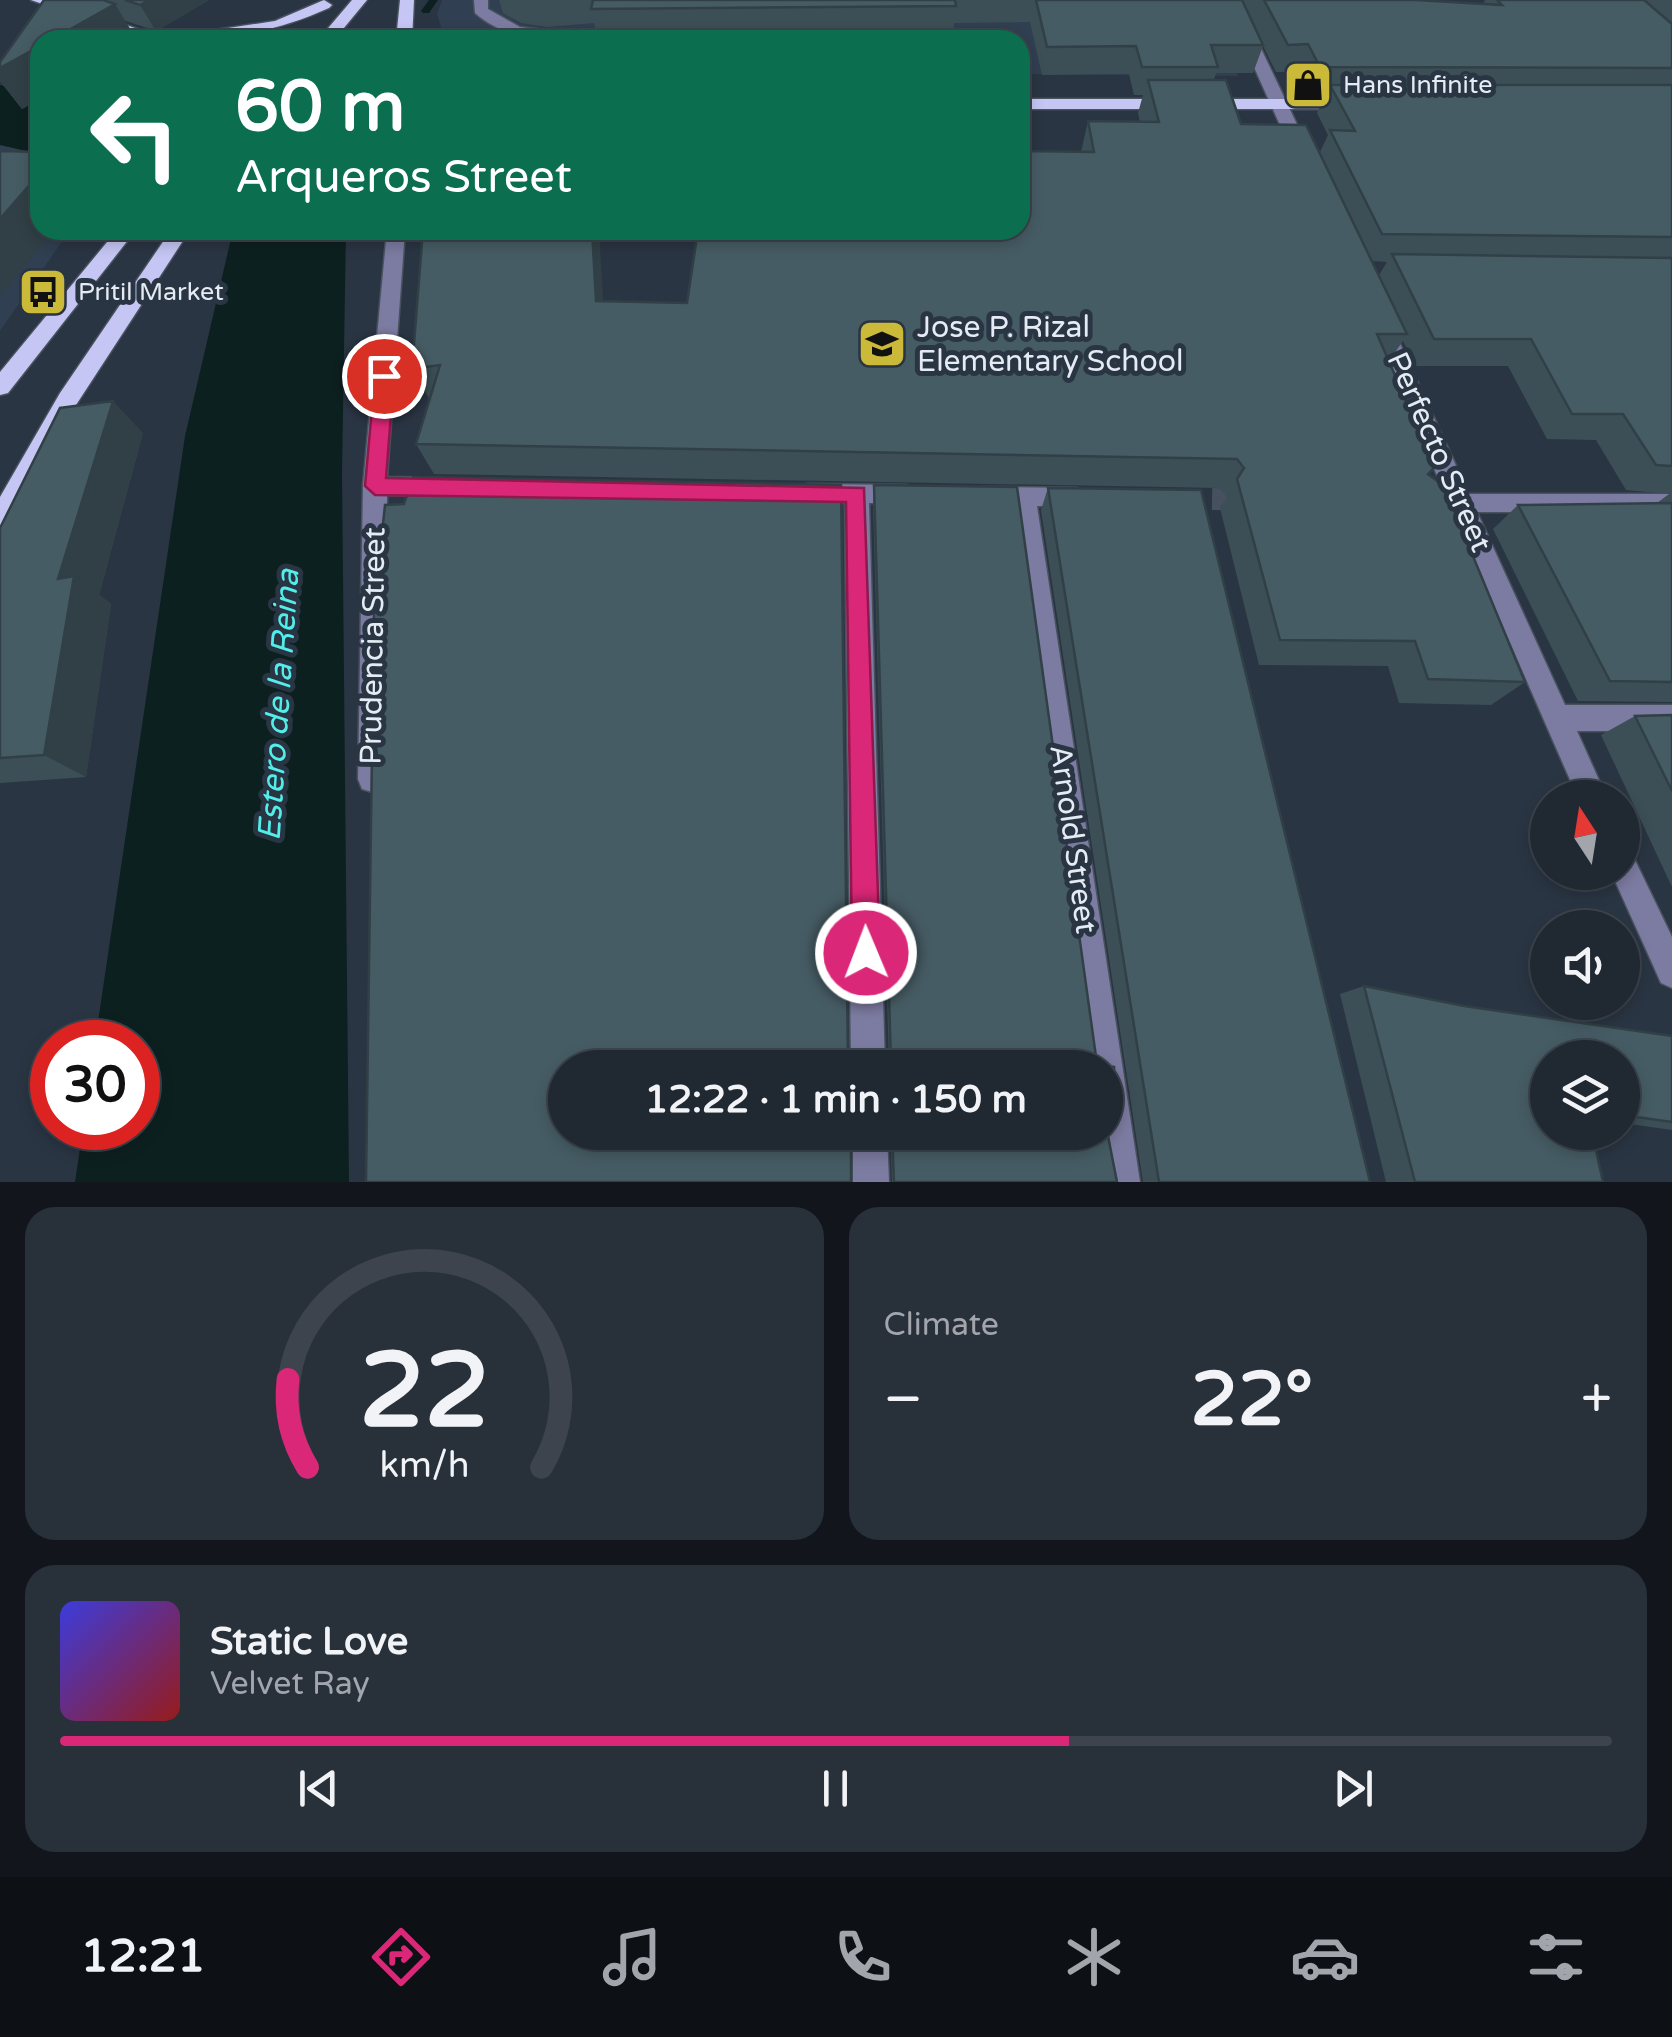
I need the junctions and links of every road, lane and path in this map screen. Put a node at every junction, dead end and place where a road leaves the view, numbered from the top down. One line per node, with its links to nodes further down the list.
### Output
1 (38, 0): 7 (main road)
2 (360, 0): 10 (main road)
3 (406, 0): 11 (main road)
4 (481, 0): 12 (street)
5 (1231, 0): 14 (street)
6 (326, 2): 8 (main road); 9 (main road)
7 (131, 30)
8 (252, 30)
9 (300, 30)
10 (334, 30)
11 (404, 30)
12 (519, 30)
13 (1030, 104): 14 (main road)
14 (1279, 104): 15 (main road); 16 (street)
15 (1378, 104)
16 (1310, 170)
17 (119, 240): 21 (main road)
18 (174, 240): 33 (main road)
19 (395, 240): 22 (street, Prudencia Street)
20 (1373, 306): 31 (street, Perfecto Street)
21 (0, 387)
22 (375, 486): 23 (street); 37 (street, Prudencia Street)
23 (472, 488)
24 (780, 492): 25 (street)
25 (856, 494): 26 (street); 40 (street)
26 (931, 495)
27 (968, 496): 28 (street)
28 (1024, 496): 29 (street); 43 (street, Arnold Street)
29 (1103, 498)
30 (1434, 503): 31 (street)
31 (1464, 503): 32 (street); 34 (street, Perfecto Street)
32 (1672, 503)
33 (0, 518)
34 (1556, 718): 35 (street); 36 (street, Perfecto Street)
35 (1672, 718)
36 (1584, 780)
37 (371, 804)
38 (1634, 890): 39 (street)
39 (1672, 972)
40 (868, 1050)
41 (870, 1150): 42 (street)
42 (870, 1182)
43 (1122, 1182)

